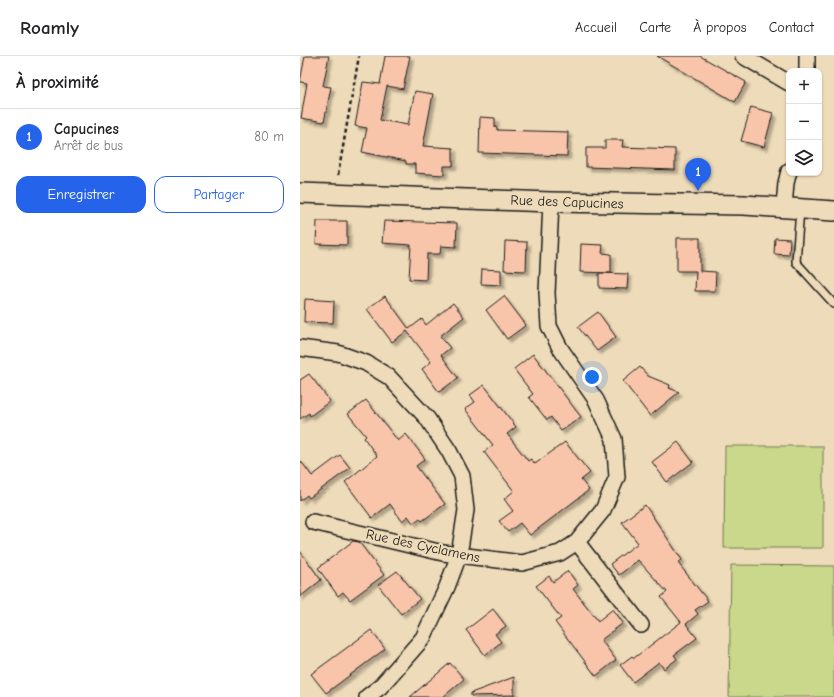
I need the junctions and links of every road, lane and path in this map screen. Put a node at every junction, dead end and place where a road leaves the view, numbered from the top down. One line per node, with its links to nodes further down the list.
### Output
1 (359, 56): 8 (path)
2 (743, 56): 5 (street)
3 (807, 56): 4 (street)
4 (807, 68)
5 (786, 81)
6 (788, 176): 10 (street)
7 (300, 193): 8 (street, Rue des Capucines)
8 (335, 194): 9 (street, Rue des Capucines)
9 (551, 202): 10 (street, Rue des Capucines); 15 (street, Rue des Cyclamens)
10 (792, 208): 11 (street, Rue des Capucines); 12 (lane)
11 (834, 210)
12 (834, 304)
13 (300, 348): 16 (street)
14 (313, 522): 16 (street, Rue des Cyclamens)
15 (577, 542): 16 (street, Rue des Cyclamens); 17 (street)
16 (459, 555): 18 (street)
17 (641, 625)
18 (367, 697)

